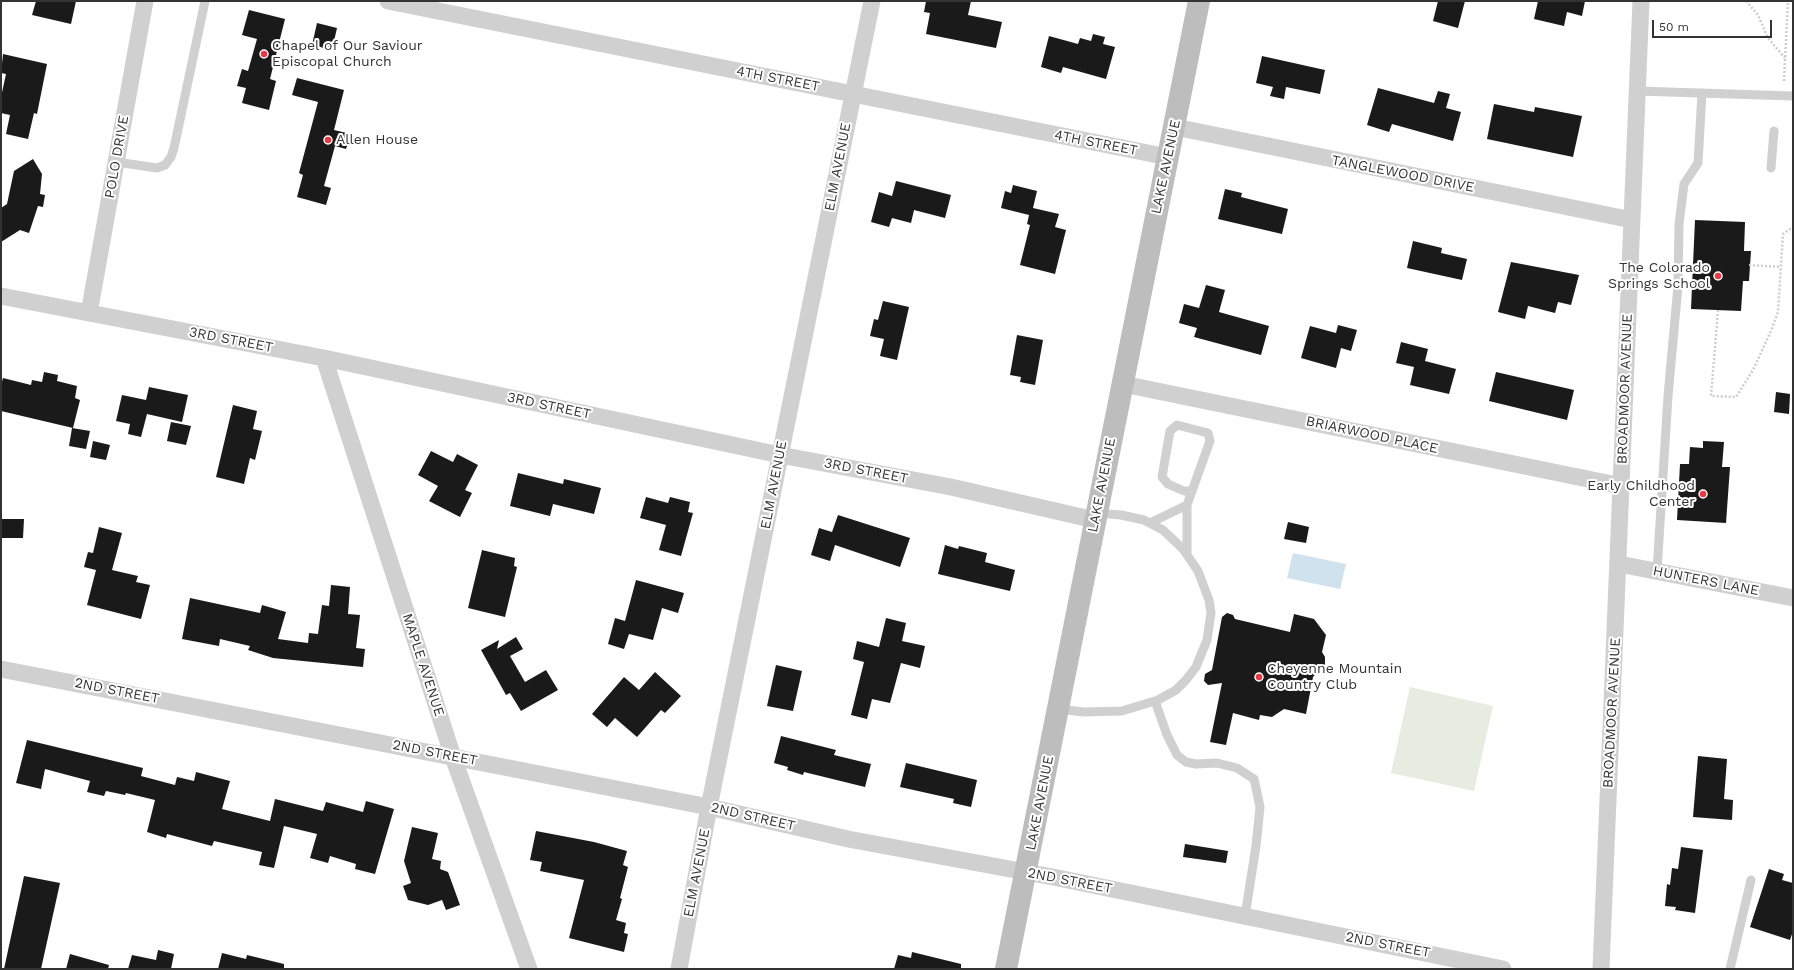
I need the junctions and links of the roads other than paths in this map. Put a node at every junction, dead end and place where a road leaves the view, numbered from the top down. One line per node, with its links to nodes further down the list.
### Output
1 (144, 1): 15 (street, POLO DRIVE)
2 (205, 1): 15 (lane)
3 (388, 1): 7 (street, 4TH STREET)
4 (872, 1): 10 (street, ELM AVENUE)
5 (1199, 1): 12 (main road, LAKE AVENUE)
6 (1641, 1): 8 (street, BROADMOOR AVENUE)
7 (462, 8): 10 (street, 4TH STREET)
8 (1637, 91): 9 (lane); 17 (street, BROADMOOR AVENUE)
9 (1702, 93): 11 (lane); 30 (lane)
10 (853, 94): 14 (street, 4TH STREET); 22 (street, ELM AVENUE)
11 (1793, 96)
12 (1175, 127): 14 (main road, LAKE AVENUE); 17 (street, TANGLEWOOD DRIVE)
13 (1774, 131): 16 (lane)
14 (1168, 157): 21 (main road, LAKE AVENUE)
15 (116, 162): 19 (street, POLO DRIVE)
16 (1771, 168)
17 (1632, 220): 23 (street, BROADMOOR AVENUE)
18 (1, 296): 19 (street, 3RD STREET)
19 (89, 313): 20 (street, 3RD STREET)
20 (324, 358): 22 (street, 3RD STREET); 35 (street, MAPLE AVENUE)
21 (1123, 384): 23 (street, BRIARWOOD PLACE); 26 (main road, LAKE AVENUE)
22 (780, 455): 26 (street, 3RD STREET); 36 (street, ELM AVENUE)
23 (1622, 486): 29 (street, BROADMOOR AVENUE)
24 (1192, 491): 24 (lane); 25 (lane)
25 (1187, 505): 27 (lane); 28 (lane)
26 (1096, 517): 27 (lane); 34 (main road, LAKE AVENUE)
27 (1150, 523): 28 (lane)
28 (1186, 553): 33 (lane)
29 (1619, 564): 30 (street, HUNTERS LANE); 44 (street, BROADMOOR AVENUE)
30 (1657, 571): 31 (street, HUNTERS LANE)
31 (1793, 598)
32 (1, 669): 35 (street, 2ND STREET)
33 (1155, 701): 34 (lane); 39 (lane)
34 (1058, 709): 37 (main road, LAKE AVENUE)
35 (453, 757): 36 (street, 2ND STREET); 40 (street, MAPLE AVENUE)
36 (709, 807): 37 (street, 2ND STREET); 41 (street, ELM AVENUE)
37 (1026, 873): 39 (street, 2ND STREET); 42 (main road, LAKE AVENUE)
38 (1751, 880): 45 (lane)
39 (1244, 916): 43 (street, 2ND STREET)
40 (529, 969)
41 (678, 969)
42 (1006, 969)
43 (1504, 969)
44 (1601, 969)
45 (1730, 969)

